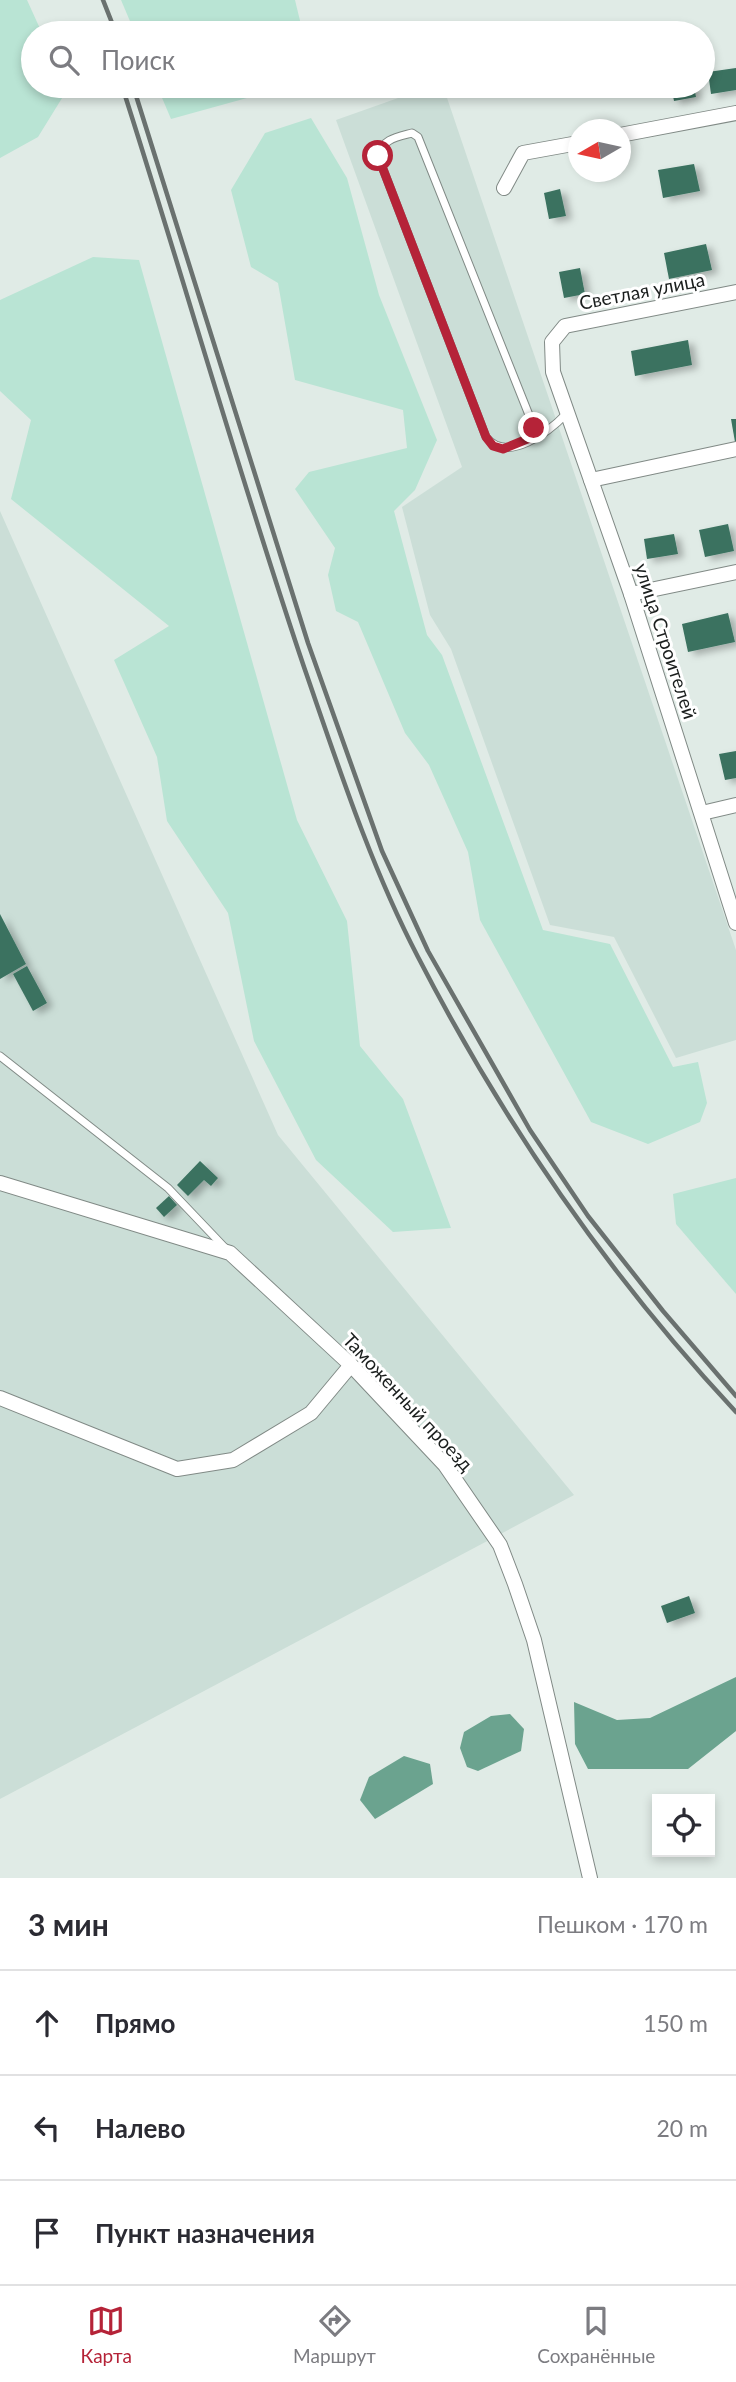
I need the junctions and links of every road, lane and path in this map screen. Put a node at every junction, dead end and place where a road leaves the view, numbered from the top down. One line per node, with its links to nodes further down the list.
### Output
1 (736, 113): 2 (street)
2 (631, 133)
3 (568, 144): 4 (street)
4 (504, 188)
5 (736, 292): 6 (street, Светлая улица)
6 (553, 372): 7 (street, улица Строителей)
7 (567, 412): 8 (lane); 10 (street, улица Строителей)
8 (537, 435): 8 (lane)
9 (736, 449): 10 (street)
10 (591, 480): 12 (street, улица Строителей)
11 (736, 572): 12 (street)
12 (631, 594): 14 (street, улица Строителей)
13 (736, 805): 14 (street)
14 (702, 813): 15 (street, улица Строителей)
15 (736, 923)
16 (0, 1056): 18 (lane)
17 (0, 1183): 18 (street, Таможенный проезд)
18 (230, 1253): 19 (street, Таможенный проезд)
19 (351, 1365): 20 (street); 21 (street, Таможенный проезд)
20 (0, 1398)
21 (590, 1878)

